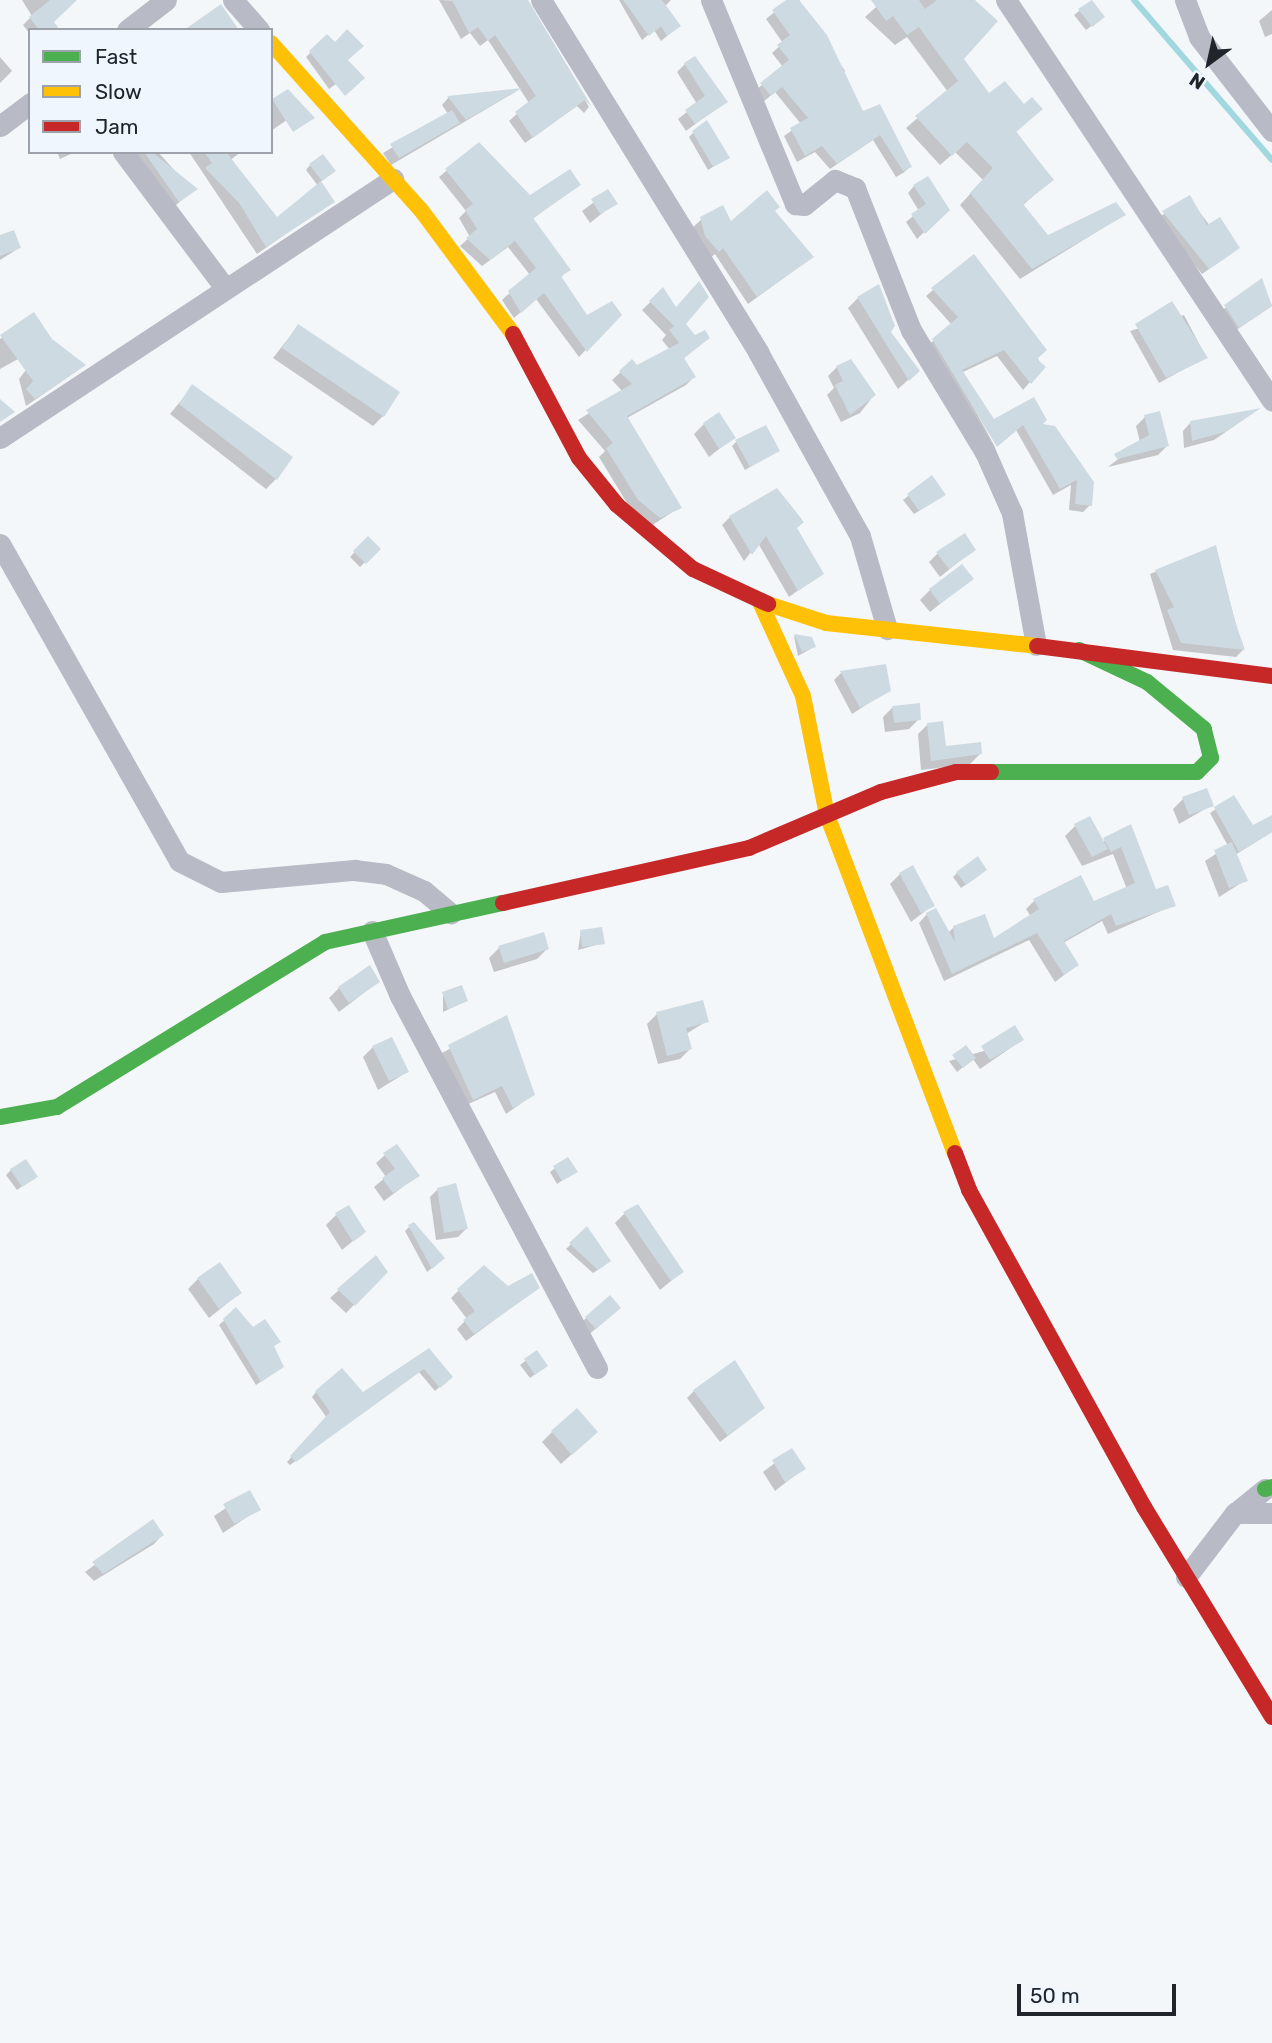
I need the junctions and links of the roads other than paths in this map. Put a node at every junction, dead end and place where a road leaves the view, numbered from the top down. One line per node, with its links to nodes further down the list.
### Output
1 (233, 0): 8 (street)
2 (541, 0): 20 (street)
3 (711, 0): 21 (street)
4 (1006, 0): 16 (street)
5 (1185, 0): 12 (street)
6 (159, 2): 7 (street)
7 (129, 28)
8 (257, 28)
9 (273, 45): 14 (street)
10 (28, 105): 11 (street)
11 (0, 126)
12 (1272, 131)
13 (125, 154): 15 (street)
14 (393, 179): 15 (street); 19 (street)
15 (226, 289): 17 (street)
16 (1272, 401)
17 (0, 438)
18 (0, 544): 25 (street)
19 (760, 602): 20 (street); 24 (street)
20 (887, 629): 21 (street)
21 (1037, 645): 22 (street)
22 (1079, 650): 23 (street); 24 (street)
23 (1272, 676)
24 (827, 815): 25 (street); 32 (street)
25 (451, 914): 26 (street)
26 (372, 931): 27 (street); 28 (street)
27 (0, 1117)
28 (597, 1368)
29 (1269, 1488): 30 (street)
30 (1235, 1513): 31 (street); 32 (street)
31 (1272, 1513)
32 (1186, 1577): 33 (street)
33 (1272, 1717)

